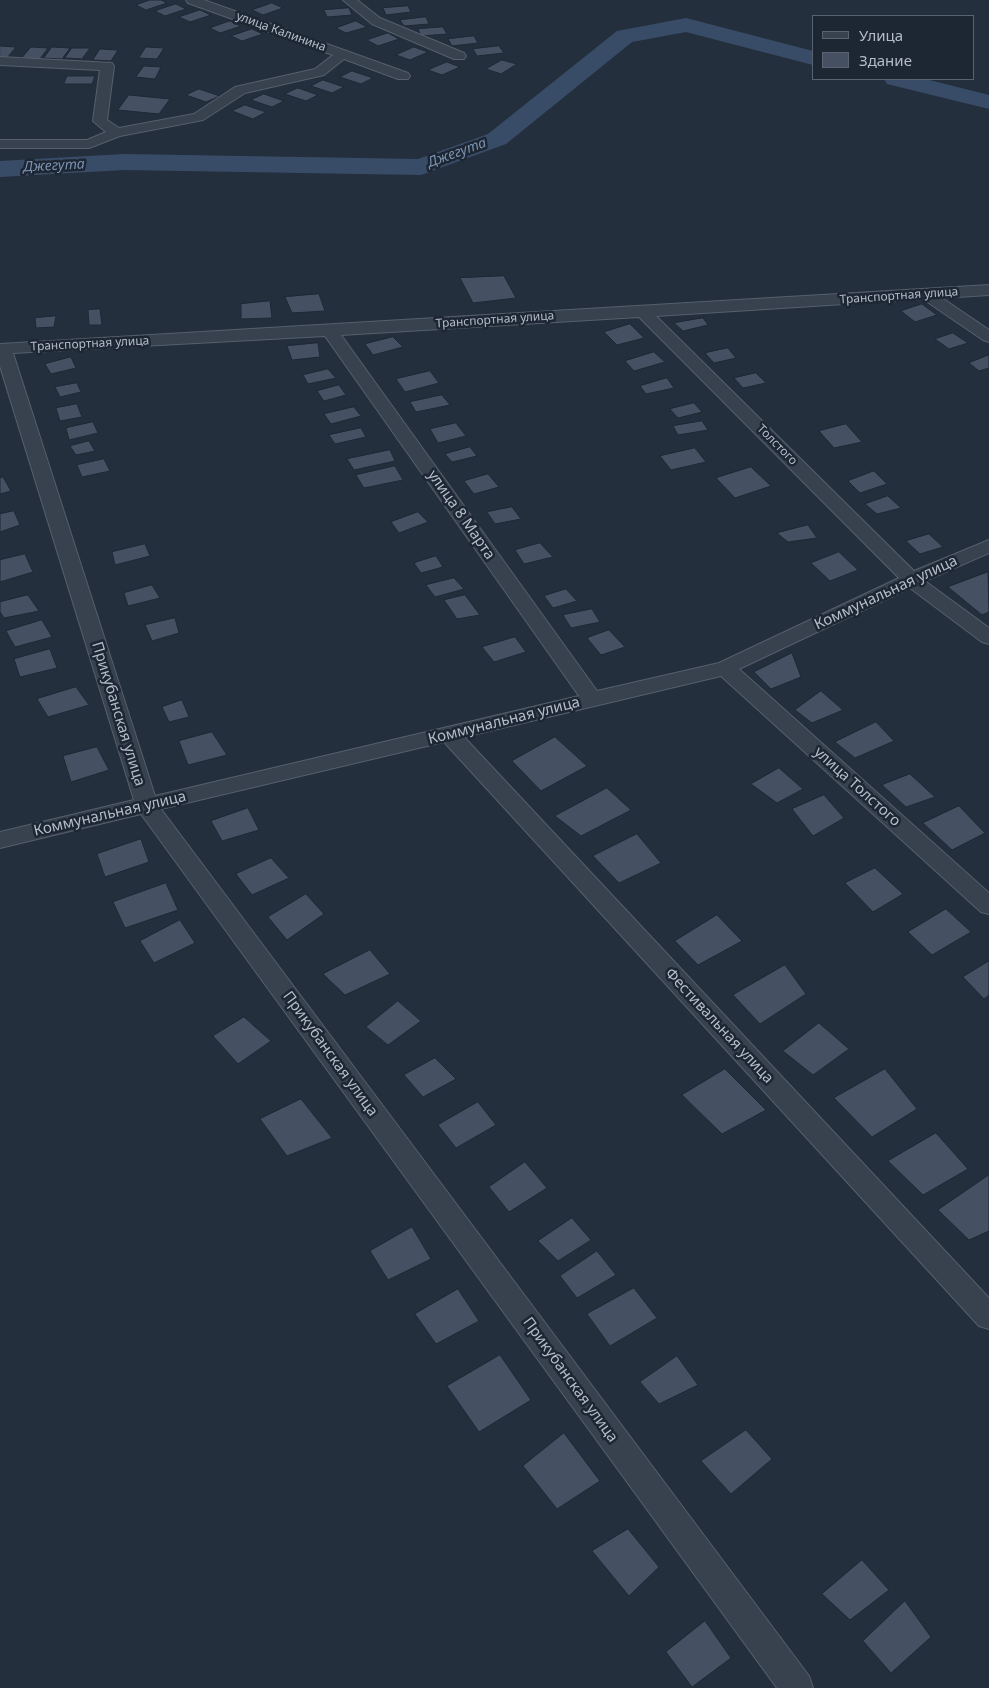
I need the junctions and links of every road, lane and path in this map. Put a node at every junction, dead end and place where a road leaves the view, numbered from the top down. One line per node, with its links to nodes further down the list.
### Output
1 (192, 0): 3 (street, улица Калинина)
2 (349, 0): 4 (street)
3 (343, 54): 6 (street, улица Калинина); 7 (street, улица Калинина)
4 (460, 56)
5 (0, 61): 7 (street)
6 (403, 76)
7 (116, 133): 8 (street, улица Калинина)
8 (0, 144)
9 (989, 290): 10 (street, Транспортная улица)
10 (926, 294): 11 (street, Транспортная улица); 13 (street)
11 (642, 310): 12 (street, Транспортная улица); 16 (street, Толстого)
12 (330, 332): 14 (street, Транспортная улица); 19 (street, улица 8 Марта)
13 (989, 337)
14 (2, 349): 21 (street, Прикубанская улица)
15 (989, 546): 16 (street, Коммунальная улица)
16 (912, 580): 17 (street, Толстого); 18 (street, Коммунальная улица)
17 (989, 638)
18 (725, 668): 19 (street, Коммунальная улица); 23 (street, улица Толстого)
19 (592, 699): 20 (street, Коммунальная улица)
20 (450, 735): 21 (street, Коммунальная улица); 24 (street, Фестивальная улица)
21 (147, 806): 22 (street, Коммунальная улица); 25 (street, Прикубанская улица)
22 (0, 840)
23 (989, 906)
24 (989, 1317)
25 (797, 1688)

